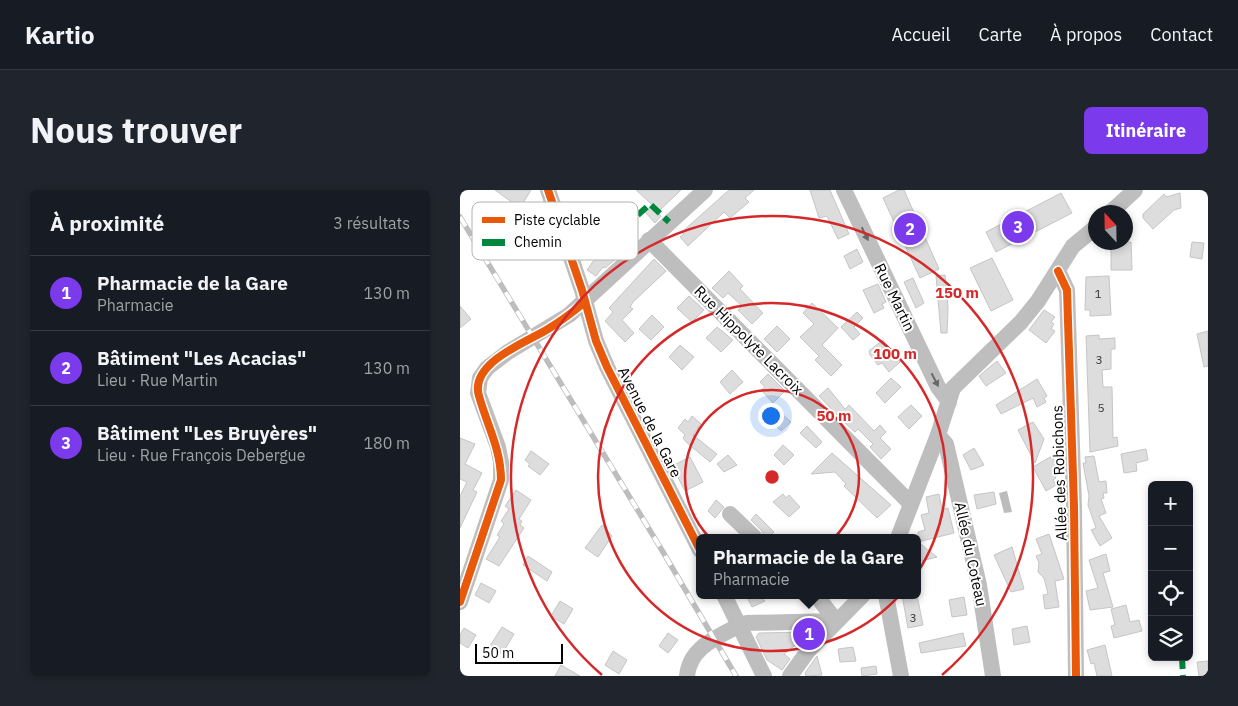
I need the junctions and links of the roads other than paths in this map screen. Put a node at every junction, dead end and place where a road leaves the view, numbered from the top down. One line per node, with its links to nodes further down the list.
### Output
1 (548, 190): 5 (street, Avenue de la Gare)
2 (705, 190): 8 (street)
3 (844, 190): 14 (street, Rue Martin, one-way to 14)
4 (1135, 190): 6 (street)
5 (552, 202)
6 (1119, 205)
7 (1088, 234): 12 (street)
8 (649, 240): 9 (street); 16 (street, Rue Hippolyte Lacroix)
9 (638, 251)
10 (571, 260): 13 (street, Avenue de la Gare)
11 (628, 260): 13 (street)
12 (1058, 271): 14 (street); 33 (street, Allée des Robichons)
13 (585, 302): 20 (street, Avenue de la Gare); 25 (street)
14 (949, 402): 15 (street)
15 (938, 435): 16 (street); 32 (street, Allée du Coteau)
16 (911, 504): 19 (street)
17 (730, 514): 18 (street)
18 (751, 534)
19 (900, 534)
20 (696, 542)
21 (726, 599): 27 (street)
22 (819, 599): 26 (street)
23 (859, 599): 26 (street)
24 (887, 599): 31 (street)
25 (460, 602)
26 (836, 621): 27 (street); 30 (street)
27 (740, 625): 28 (street); 29 (street)
28 (687, 676)
29 (764, 676)
30 (790, 676)
31 (901, 676)
32 (993, 676)
33 (1076, 676)

